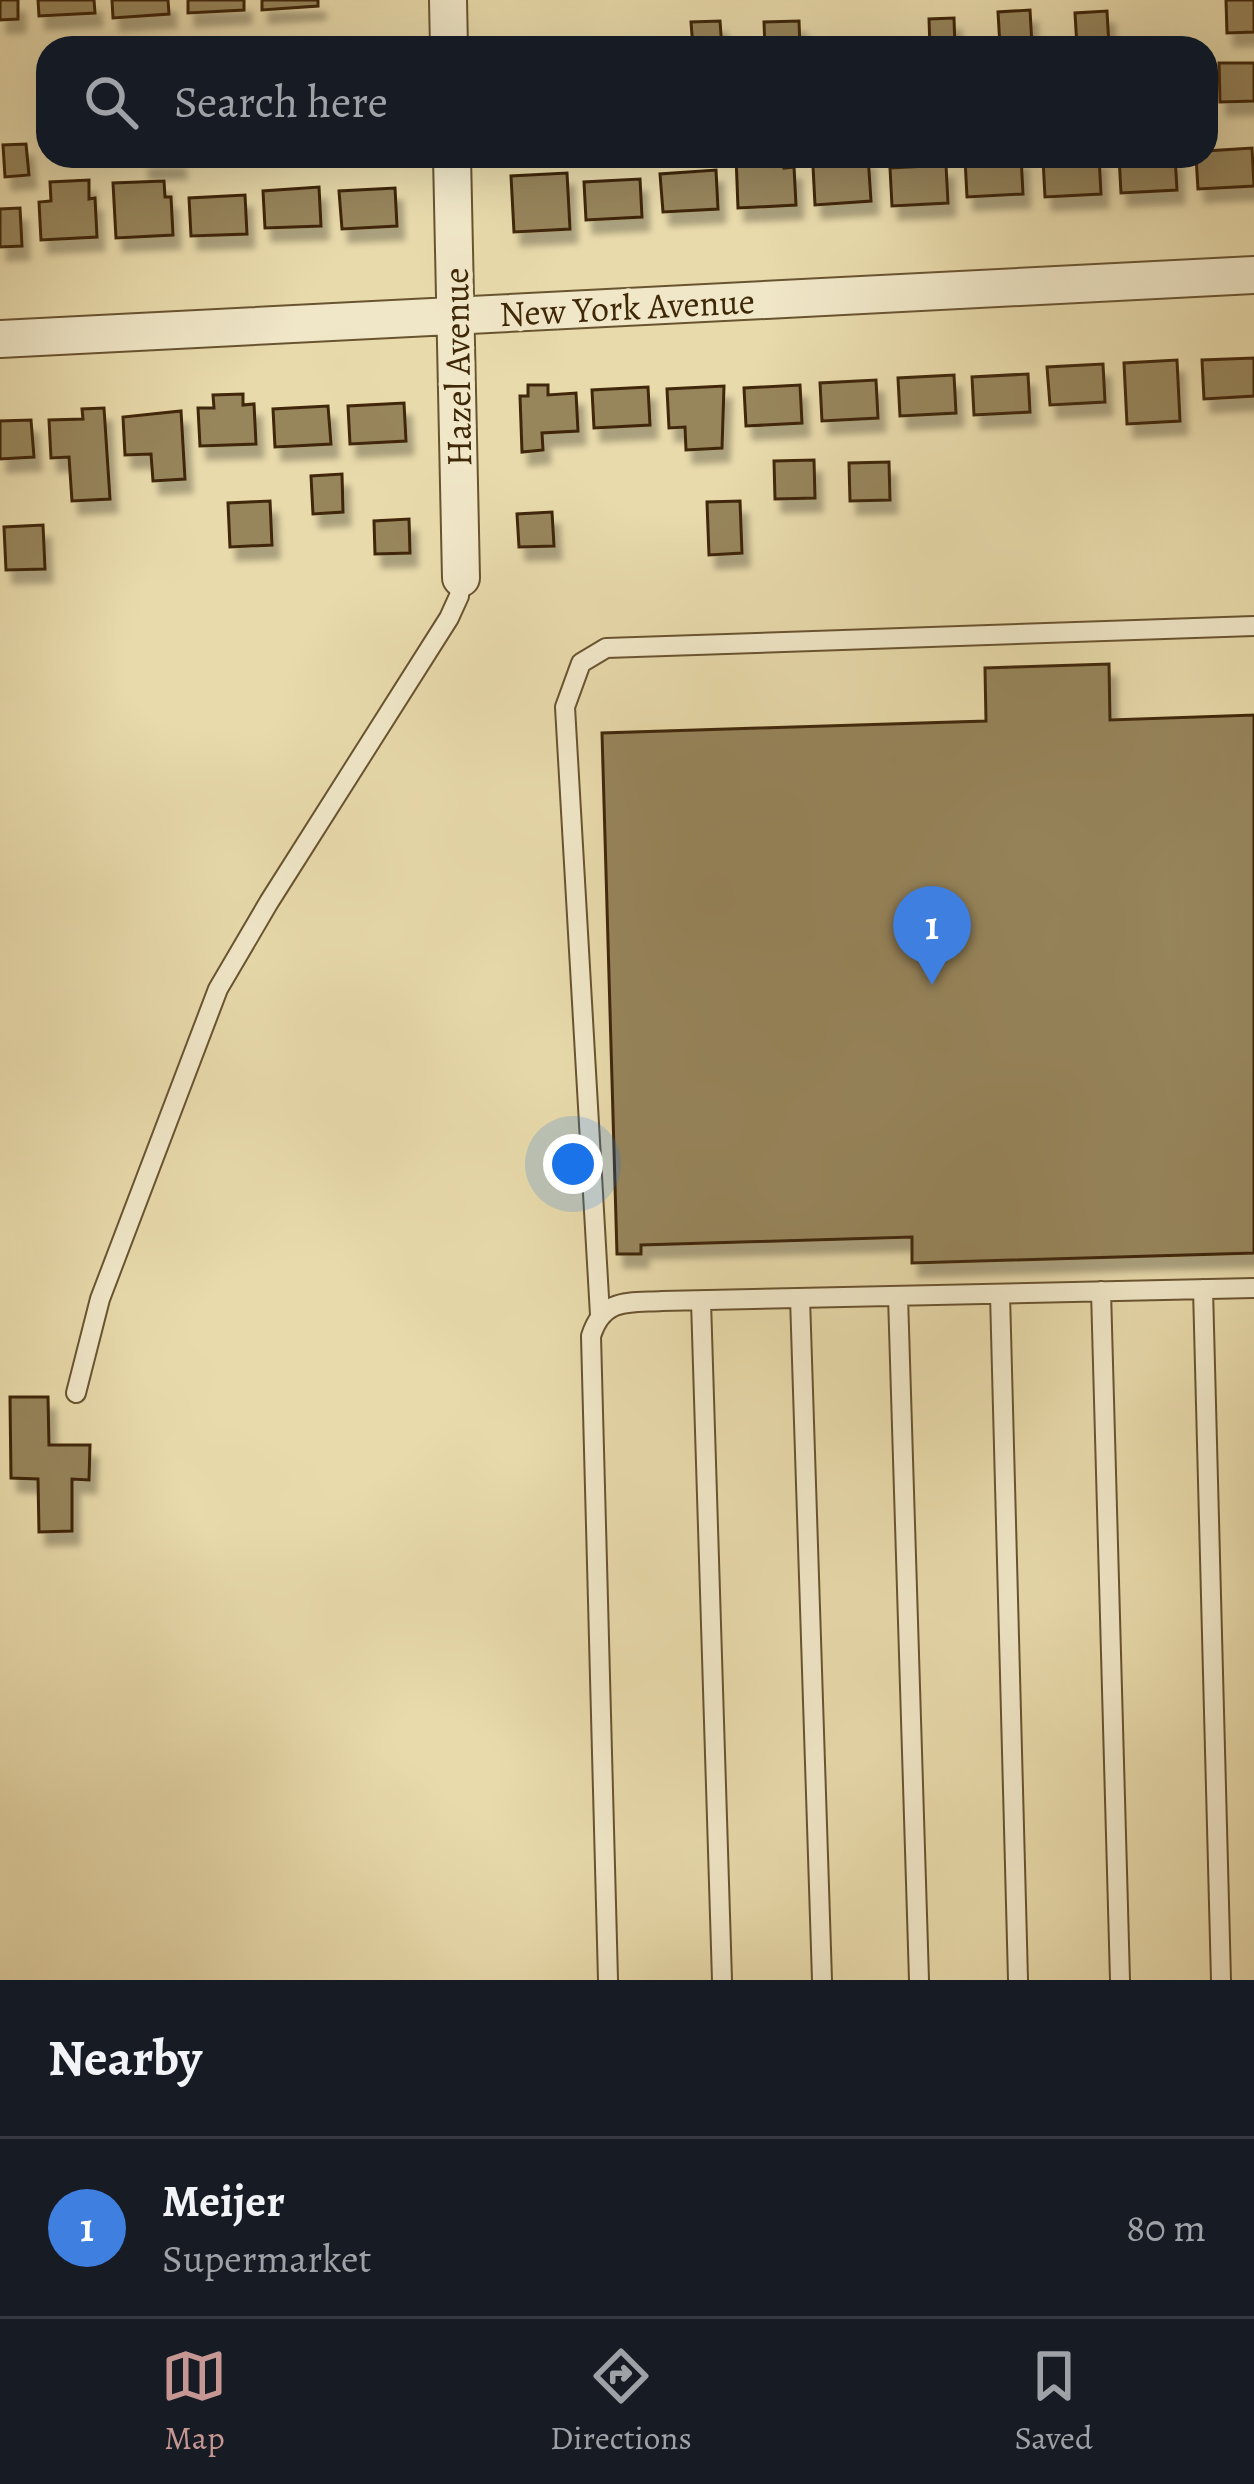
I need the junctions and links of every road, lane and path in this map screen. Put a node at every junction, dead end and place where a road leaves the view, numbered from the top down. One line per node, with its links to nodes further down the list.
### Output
1 (448, 0): 2 (street)
2 (449, 36)
3 (452, 168): 5 (street, Hazel Avenue)
4 (1254, 274): 5 (street, New York Avenue)
5 (457, 316): 6 (street, New York Avenue); 7 (street, Hazel Avenue)
6 (0, 339)
7 (461, 578): 17 (lane)
8 (1254, 626): 16 (lane)
9 (1254, 1288): 10 (lane)
10 (1203, 1289): 11 (lane); 24 (lane)
11 (1101, 1292): 12 (lane); 23 (lane)
12 (1000, 1294): 13 (lane); 22 (lane)
13 (898, 1296): 14 (lane); 21 (lane)
14 (800, 1298): 15 (lane); 20 (lane)
15 (700, 1300): 16 (lane); 19 (lane)
16 (600, 1315): 18 (lane)
17 (76, 1393)
18 (608, 1980)
19 (722, 1980)
20 (822, 1980)
21 (919, 1980)
22 (1018, 1980)
23 (1120, 1980)
24 (1221, 1980)

